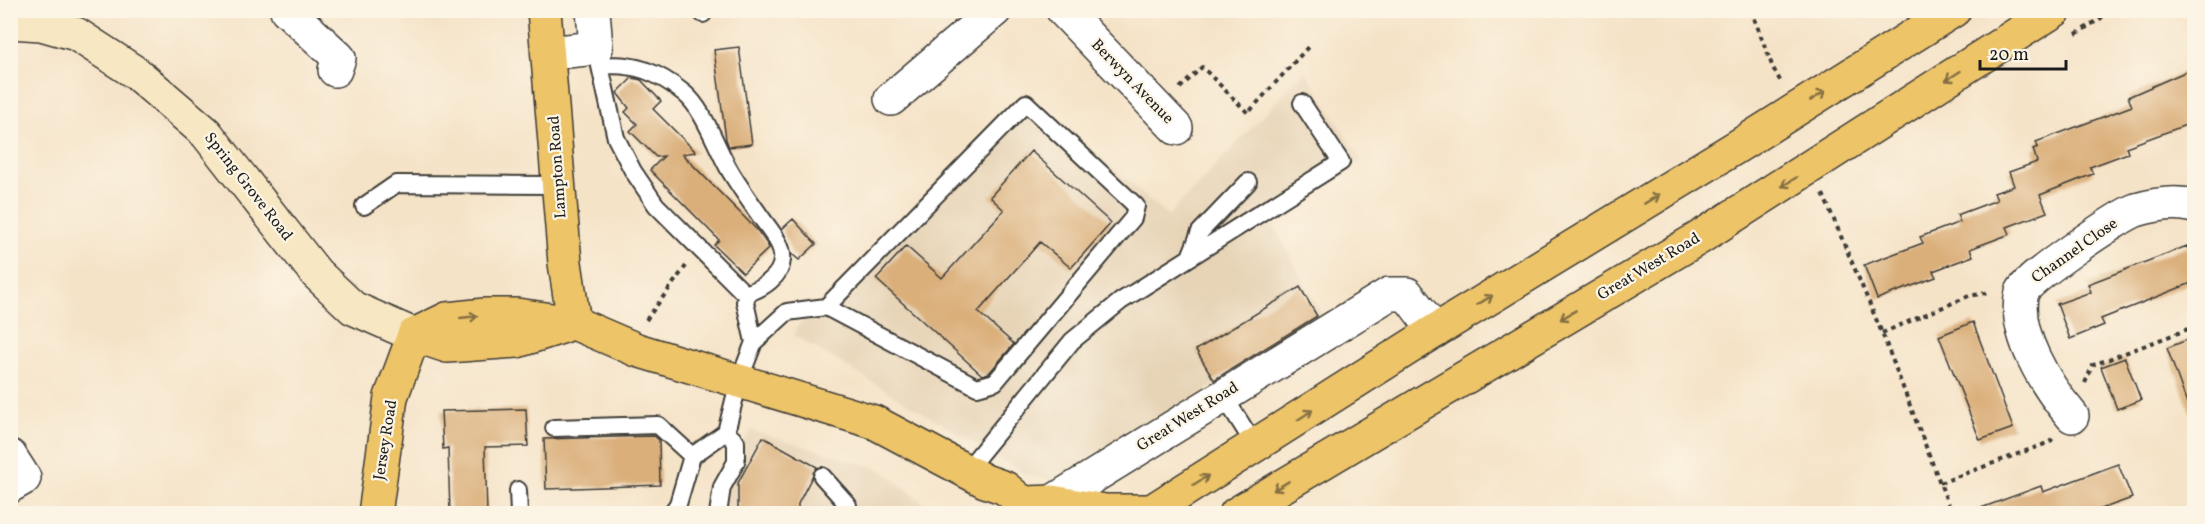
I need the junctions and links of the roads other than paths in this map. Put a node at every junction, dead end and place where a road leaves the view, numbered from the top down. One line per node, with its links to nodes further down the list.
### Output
1 (287, 10): 11 (street)
2 (544, 10): 9 (main road, Lampton Road)
3 (593, 10): 10 (street)
4 (995, 10): 12 (street)
5 (1063, 10): 14 (street, Berwyn Avenue)
6 (1954, 10): 23 (main road, one-way to 6)
7 (2055, 10): 45 (main road, Great West Road, one-way to 45)
8 (32, 18): 24 (main road, Spring Grove Road)
9 (548, 53): 10 (street); 16 (main road, Lampton Road)
10 (598, 57): 20 (lane); 20 (lane)
11 (335, 70)
12 (891, 99)
13 (1302, 103): 19 (lane)
14 (1167, 119)
15 (1248, 182): 19 (lane)
16 (559, 185): 17 (lane); 22 (main road, Lampton Road)
17 (364, 206)
18 (2194, 206): 28 (street, Channel Close)
19 (1190, 257): 35 (lane)
20 (748, 293): 25 (lane)
21 (826, 307): 21 (lane); 25 (lane)
22 (574, 323): 24 (main road); 26 (main road)
23 (1436, 330): 27 (street, Great West Road); 31 (main road, one-way to 23)
24 (414, 335): 40 (main road, Jersey Road)
25 (754, 342): 26 (lane)
26 (739, 381): 30 (lane); 35 (main road)
27 (1223, 395): 31 (lane); 38 (street, Great West Road)
28 (2072, 416)
29 (554, 428): 33 (lane)
30 (738, 438): 33 (lane); 43 (lane)
31 (1256, 447): 39 (main road, one-way to 31)
32 (10, 456): 36 (street)
33 (692, 456): 42 (lane)
34 (822, 476): 44 (lane)
35 (976, 476): 38 (main road)
36 (10, 486)
37 (518, 490): 41 (lane)
38 (1028, 508): 39 (main road)
39 (1149, 512)
40 (375, 513)
41 (519, 513)
42 (672, 513)
43 (718, 513)
44 (848, 513)
45 (1236, 513)

